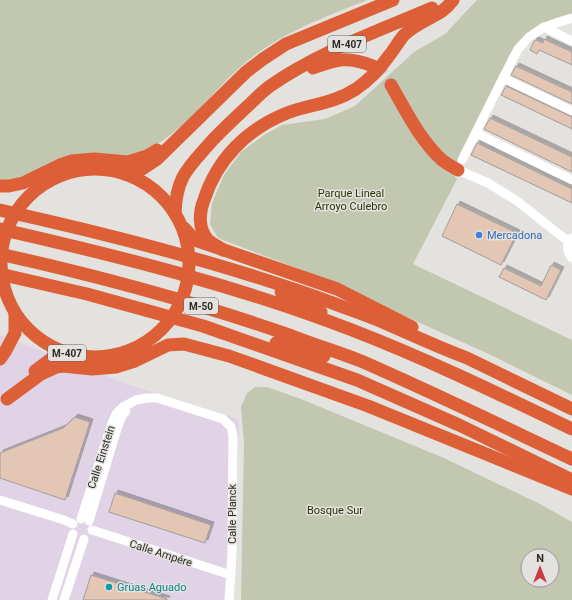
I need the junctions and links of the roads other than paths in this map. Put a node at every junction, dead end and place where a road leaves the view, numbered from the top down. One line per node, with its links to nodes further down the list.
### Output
1 (393, 0): 11 (highway, M-407)
2 (452, 0): 9 (highway, M-407); 23 (highway)
3 (572, 18): 4 (street)
4 (544, 28): 5 (street); 7 (street)
5 (572, 41)
6 (372, 66): 9 (highway)
7 (503, 78): 10 (street); 12 (street)
8 (391, 85): 13 (highway)
9 (251, 104): 20 (highway, M-407)
10 (572, 111)
11 (192, 126): 14 (highway, M-407); 16 (highway)
12 (476, 133): 13 (street); 15 (street)
13 (460, 165): 22 (street)
14 (125, 174): 18 (highway, M-407); 20 (highway, M-407)
15 (572, 180)
16 (0, 186)
17 (0, 192): 18 (highway)
18 (34, 192): 27 (highway, M-407)
19 (0, 210): 26 (highway)
20 (178, 219): 23 (highway); 31 (highway, M-407)
21 (0, 228): 30 (highway, M-50)
22 (570, 240): 25 (street)
23 (223, 250): 34 (highway)
24 (0, 254): 36 (highway, M-50)
25 (572, 258)
26 (209, 262): 30 (highway); 34 (highway)
27 (2, 287): 28 (highway, M-407); 29 (highway)
28 (15, 314): 32 (highway, M-407); 35 (highway, M-407)
29 (203, 326): 36 (highway); 42 (highway)
30 (351, 330): 40 (highway, M-50)
31 (156, 335): 32 (highway, M-407); 33 (highway)
32 (65, 352): 37 (highway, M-407)
33 (229, 356): 37 (highway); 43 (highway)
34 (467, 358): 38 (highway)
35 (0, 359)
36 (395, 377): 41 (highway, M-50)
37 (3, 401)
38 (572, 409)
39 (231, 427): 45 (street, Calle Einstein); 50 (street, Calle Planck)
40 (572, 429)
41 (572, 459)
42 (572, 480)
43 (572, 489)
44 (0, 500): 46 (street)
45 (85, 520): 46 (street); 47 (street)
46 (73, 524): 48 (street)
47 (92, 530): 49 (street); 50 (street, Calle Ampére)
48 (73, 534): 49 (street); 51 (street)
49 (84, 539): 52 (street)
50 (231, 575): 53 (street, Calle Planck)
51 (52, 600)
52 (64, 600)
53 (229, 600)

